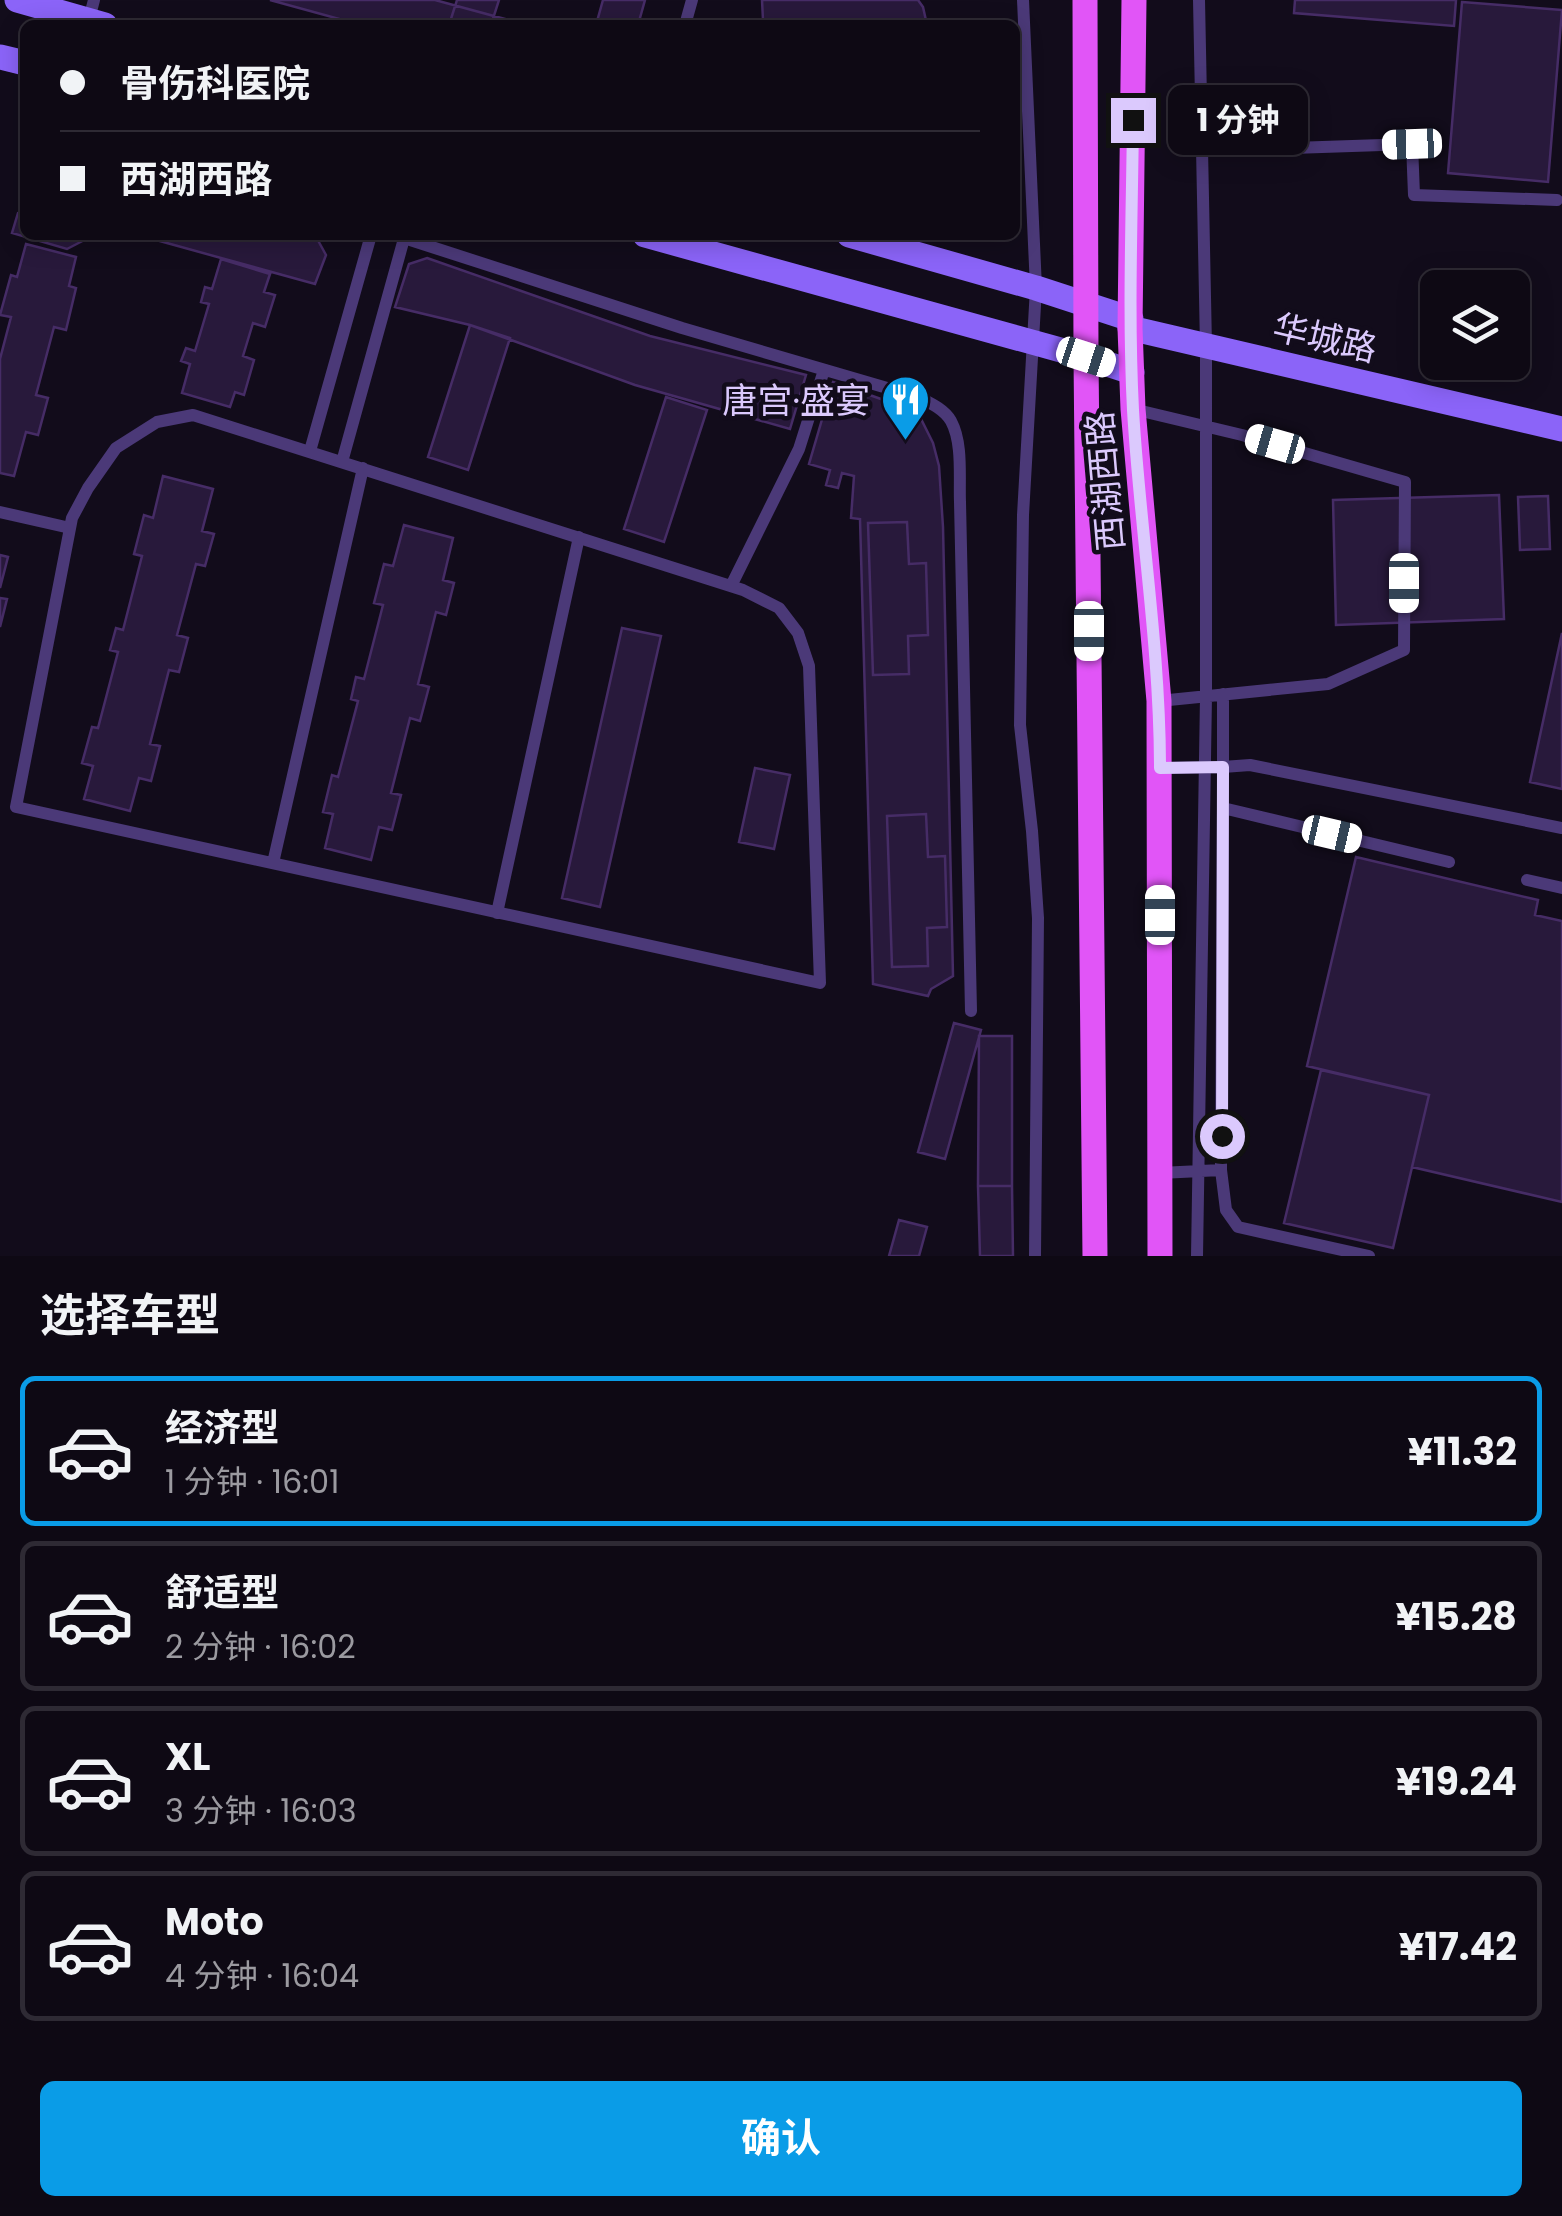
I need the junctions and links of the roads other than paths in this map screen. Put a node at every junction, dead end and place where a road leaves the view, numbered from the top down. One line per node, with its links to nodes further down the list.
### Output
1 (17, 0): 6 (street)
2 (1023, 0): 15 (lane)
3 (1085, 0): 16 (main road, 西湖西路)
4 (1134, 0): 17 (main road, 西湖西路)
5 (1199, 0): 8 (lane)
6 (44, 11): 7 (street)
7 (94, 18)
8 (1202, 150): 9 (lane); 19 (lane)
9 (1556, 200)
10 (370, 240): 26 (lane)
11 (403, 240): 27 (lane)
12 (416, 240): 21 (lane)
13 (663, 240): 18 (street)
14 (867, 240): 15 (street, 华城路)
15 (1036, 288): 16 (street, 华城路); 18 (lane)
16 (1086, 306): 17 (street, 华城路); 20 (main road, 西湖西路)
17 (1130, 324): 19 (street, 华城路); 22 (main road, 西湖西路)
18 (1033, 342): 20 (street); 50 (lane)
19 (1206, 346): 24 (lane); 25 (street, 华城路)
20 (1086, 357): 22 (street); 51 (main road, 西湖西路)
21 (824, 370): 32 (lane); 46 (lane)
22 (1132, 372): 23 (main road, 西湖西路)
23 (1133, 409): 24 (lane); 35 (main road, 西湖西路)
24 (1206, 426): 33 (lane); 34 (lane)
25 (1562, 428)
26 (310, 451): 27 (lane); 30 (lane)
27 (342, 462): 28 (lane)
28 (363, 468): 31 (lane); 42 (lane)
29 (0, 512): 30 (lane)
30 (70, 528): 42 (lane)
31 (579, 537): 32 (lane); 45 (lane)
32 (730, 586): 45 (lane)
33 (1223, 694): 34 (lane); 37 (lane)
34 (1206, 696): 35 (lane); 36 (lane)
35 (1160, 701): 38 (main road, 西湖西路)
36 (1205, 767): 37 (lane); 38 (lane); 48 (lane)
37 (1223, 767): 39 (lane); 40 (lane)
38 (1160, 768): 49 (main road, 西湖西路)
39 (1223, 808): 41 (lane); 47 (lane)
40 (1562, 828)
41 (1449, 862)
42 (273, 864): 45 (lane)
43 (1526, 880): 44 (lane)
44 (1562, 888)
45 (496, 912)
46 (971, 1011)
47 (1221, 1170): 48 (lane); 54 (lane)
48 (1198, 1171): 49 (lane); 53 (lane)
49 (1160, 1173): 52 (main road, 西湖西路)
50 (1035, 1256)
51 (1095, 1256)
52 (1160, 1256)
53 (1197, 1256)
54 (1368, 1256)

